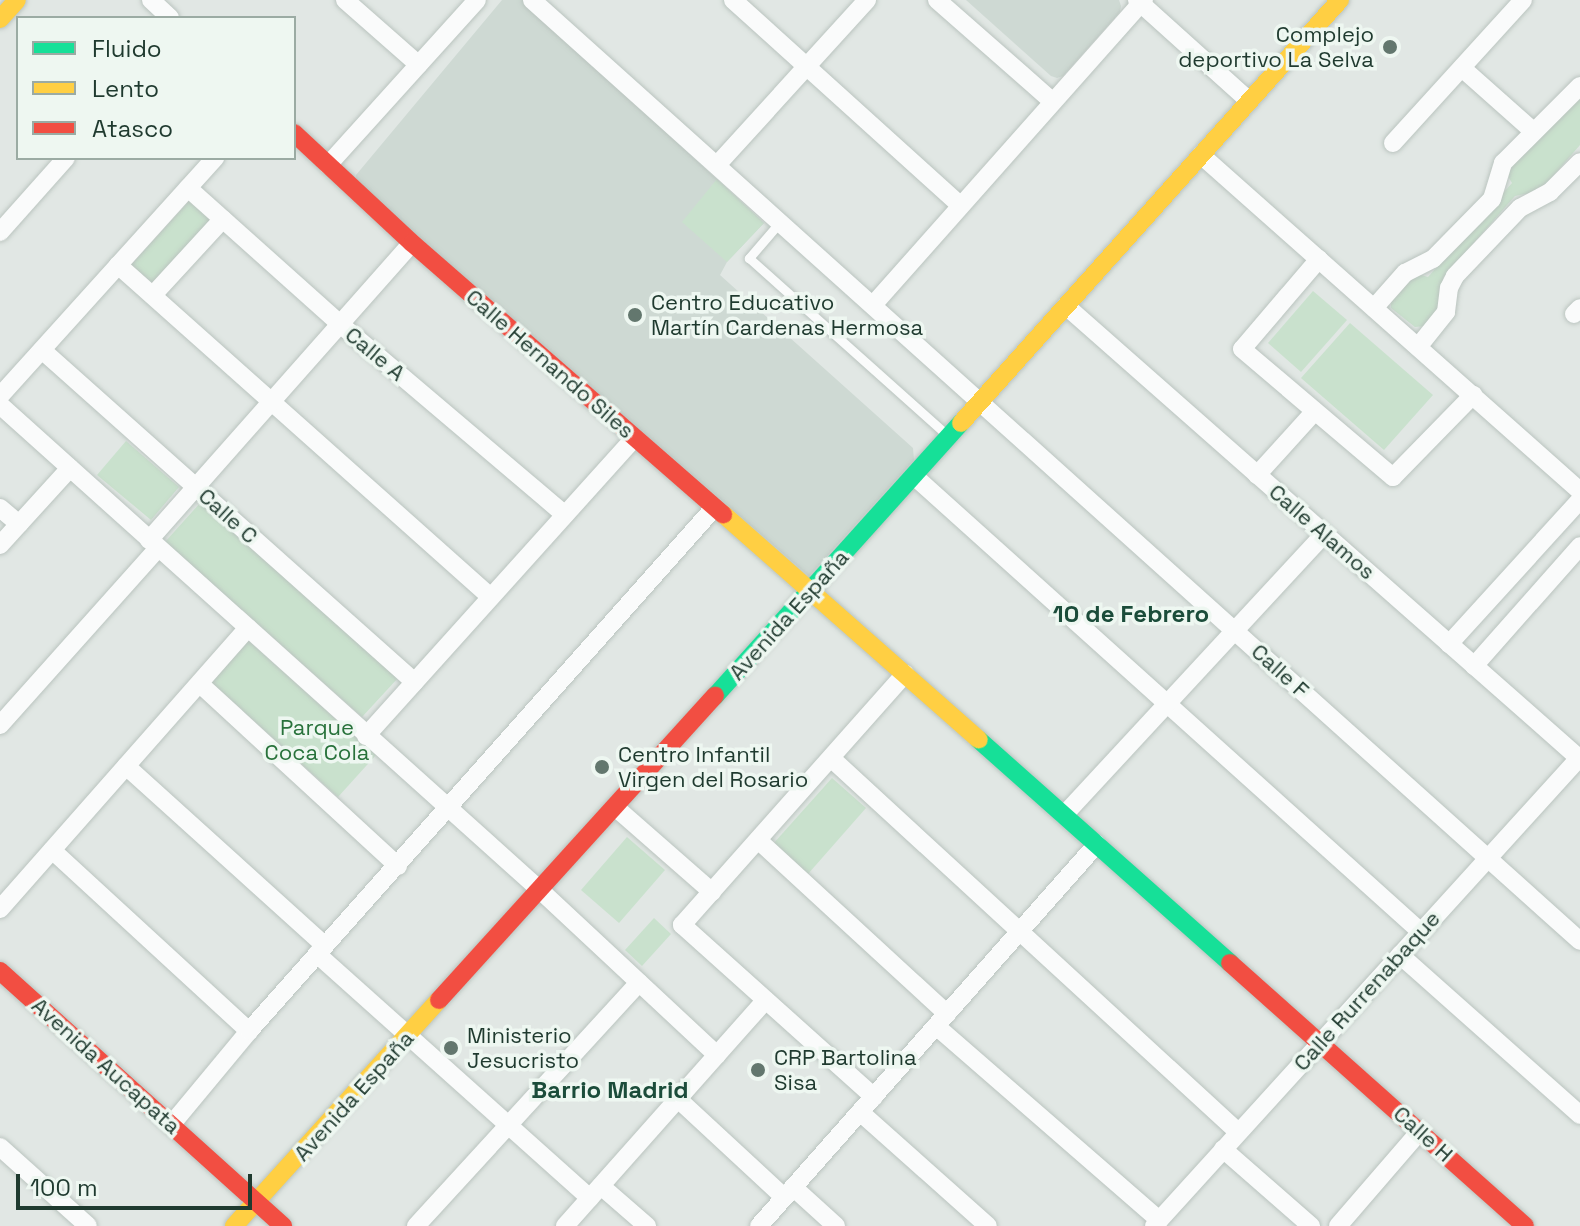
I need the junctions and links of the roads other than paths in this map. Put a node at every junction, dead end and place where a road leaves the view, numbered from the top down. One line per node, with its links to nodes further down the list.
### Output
1 (17, 0): 13 (street)
2 (151, 0): 12 (street)
3 (345, 0): 14 (street)
4 (477, 0): 14 (street)
5 (532, 0): 27 (street, Calle F)
6 (733, 0): 15 (street)
7 (867, 0): 15 (street)
8 (937, 0): 19 (street)
9 (1340, 0): 18 (street, Avenida España)
10 (1523, 0): 16 (street)
11 (1141, 1): 18 (street); 19 (street)
12 (168, 16)
13 (0, 19)
14 (419, 65): 26 (street)
15 (807, 67): 27 (street); 30 (street)
16 (1462, 68): 20 (street); 22 (street)
17 (1580, 86): 20 (street)
18 (1249, 101): 23 (street, Avenida España)
19 (1053, 102): 30 (street)
20 (1534, 132): 40 (street)
21 (296, 135): 26 (street, Calle Hernando Siles)
22 (1393, 143)
23 (1201, 155): 35 (street); 39 (street, Avenida España)
24 (64, 160): 33 (street)
25 (213, 160): 29 (street)
26 (328, 165): 34 (street, Calle Hernando Siles)
27 (717, 165): 32 (street, Calle F)
28 (1579, 165): 42 (street)
29 (188, 188): 31 (street, Calle A); 36 (street)
30 (960, 205): 38 (street)
31 (223, 219): 37 (street); 41 (street, Calle A)
32 (780, 222): 38 (street, Calle F); 50 (lane)
33 (0, 232)
34 (412, 243): 41 (street); 51 (street, Calle Hernando Siles)
35 (1319, 259): 40 (street); 49 (street)
36 (118, 265): 37 (street); 43 (street)
37 (153, 295): 46 (street)
38 (873, 305): 47 (street, Calle F)
39 (1066, 306): 47 (street, Avenida España); 53 (street, Calle Alamos)
40 (1374, 308): 42 (street)
41 (340, 324): 46 (street); 60 (street, Calle A)
42 (1418, 347): 44 (street)
43 (42, 350): 45 (street); 55 (street, Calle C)
44 (1473, 395): 49 (street); 56 (street)
45 (0, 396)
46 (272, 401): 55 (street); 67 (street)
47 (980, 401): 50 (street, Avenida España); 69 (street, Calle F)
48 (0, 405): 52 (street)
49 (1315, 411): 53 (street)
50 (949, 436): 54 (street, Avenida España)
51 (634, 438): 59 (street, Calle Hernando Siles); 60 (street)
52 (70, 468): 61 (street); 63 (street)
53 (1257, 475): 62 (street, Calle Alamos)
54 (914, 476): 66 (street, Avenida España); 75 (street)
55 (196, 487): 63 (street); 73 (street, Calle C)
56 (1580, 491)
57 (1580, 500): 70 (street)
58 (0, 508): 61 (street)
59 (714, 508): 66 (street, Calle Hernando Siles); 82 (street)
60 (565, 515): 67 (street)
61 (19, 524): 64 (street)
62 (1324, 534): 69 (street); 70 (street, Calle Alamos)
63 (154, 544): 68 (street); 76 (street)
64 (0, 545)
65 (1580, 546): 71 (street)
66 (811, 590): 72 (street, Calle Hernando Siles); 81 (street, Avenida España)
67 (491, 597): 73 (street)
68 (248, 628): 74 (street); 77 (street)
69 (1235, 631): 75 (street); 87 (street, Calle F)
70 (1449, 644): 71 (street, Calle Alamos)
71 (1474, 666): 79 (street, Calle Alamos)
72 (905, 674): 78 (street); 83 (street, Calle Hernando Siles)
73 (415, 682): 77 (street)
74 (200, 684): 80 (street); 88 (street)
75 (1168, 704): 83 (street); 93 (street)
76 (0, 725)
77 (366, 736): 82 (street)
78 (831, 758): 84 (street); 92 (street)
79 (1580, 758): 87 (street, Calle Rurrenabaque)
80 (126, 766): 86 (street); 95 (street)
81 (615, 807): 89 (street, Avenida España); 90 (street)
82 (449, 809): 88 (street); 89 (street)
83 (1064, 815): 85 (street, Calle H)
84 (758, 840): 90 (street); 100 (street)
85 (1097, 844): 92 (street); 103 (street, Calle H)
86 (52, 850): 91 (street); 101 (street)
87 (1488, 858): 93 (street, Calle Rurrenabaque); 94 (street, Calle F)
88 (398, 866): 95 (street)
89 (540, 890): 98 (street); 102 (street, Avenida España)
90 (712, 892): 99 (street)
91 (0, 909)
92 (1019, 932): 100 (street); 112 (street)
93 (1421, 932): 96 (street, Calle Rurrenabaque)
94 (1580, 941)
95 (321, 950): 101 (street); 102 (street)
96 (1400, 955): 103 (street, Calle Rurrenabaque); 108 (street)
97 (0, 971): 109 (street, Avenida Aucapata)
98 (639, 983): 104 (street); 110 (street)
99 (766, 1000): 104 (street); 105 (street)
100 (941, 1020): 105 (street); 118 (street)
101 (249, 1031): 109 (street)
102 (408, 1036): 110 (street); 117 (street, Avenida España)
103 (1320, 1043): 111 (street, Calle H); 112 (street, Calle Rurrenabaque)
104 (717, 1055): 106 (street)
105 (874, 1097): 107 (street)
106 (678, 1099): 115 (street); 116 (street)
107 (860, 1112): 116 (street); 127 (street)
108 (1580, 1115)
109 (171, 1125): 117 (street, Avenida Aucapata)
110 (509, 1126): 115 (street); 122 (street)
111 (1420, 1131): 129 (street); 130 (street, Calle H)
112 (1238, 1132): 114 (street, Calle Rurrenabaque)
113 (0, 1147): 119 (street)
114 (1223, 1149): 118 (street, Calle Rurrenabaque); 128 (street)
115 (596, 1192): 123 (street); 124 (street)
116 (789, 1192): 125 (street); 126 (street)
117 (258, 1203): 120 (street, Avenida España); 121 (street, Avenida Aucapata)
118 (1157, 1223)
119 (88, 1226)
120 (234, 1226)
121 (283, 1226)
122 (416, 1226)
123 (565, 1226)
124 (647, 1226)
125 (759, 1226)
126 (836, 1226)
127 (988, 1226)
128 (1311, 1226)
129 (1338, 1226)
130 (1525, 1226)

